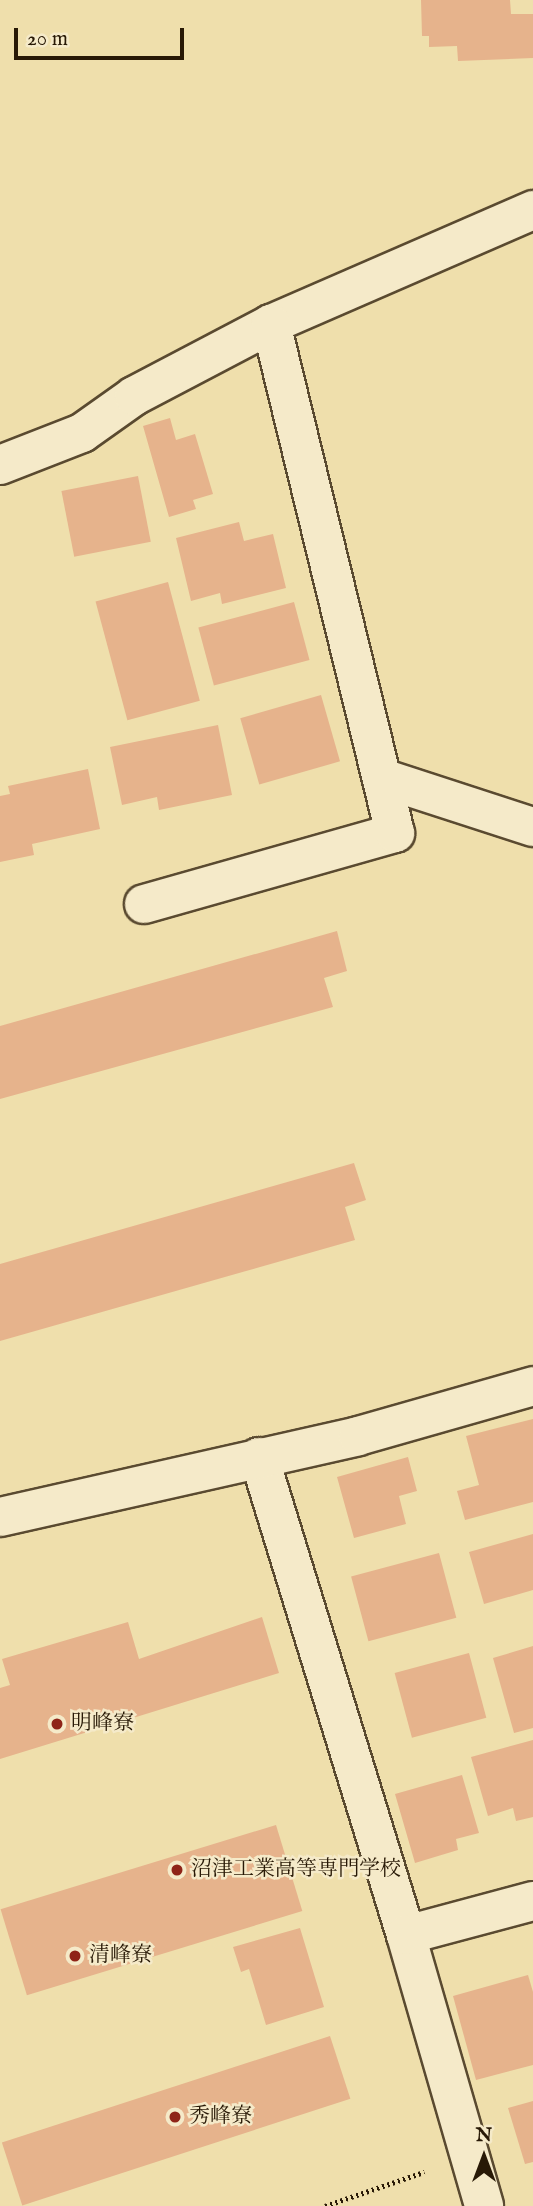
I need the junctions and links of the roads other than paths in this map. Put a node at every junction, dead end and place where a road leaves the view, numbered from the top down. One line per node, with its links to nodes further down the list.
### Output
1 (533, 209): 2 (street)
2 (271, 324): 3 (street); 4 (street)
3 (0, 465)
4 (382, 778): 5 (street); 6 (street)
5 (533, 827)
6 (144, 904)
7 (533, 1386): 8 (street)
8 (259, 1457): 9 (street); 11 (street)
9 (0, 1517)
10 (533, 1901): 11 (street)
11 (406, 1935): 12 (street)
12 (484, 2206)

